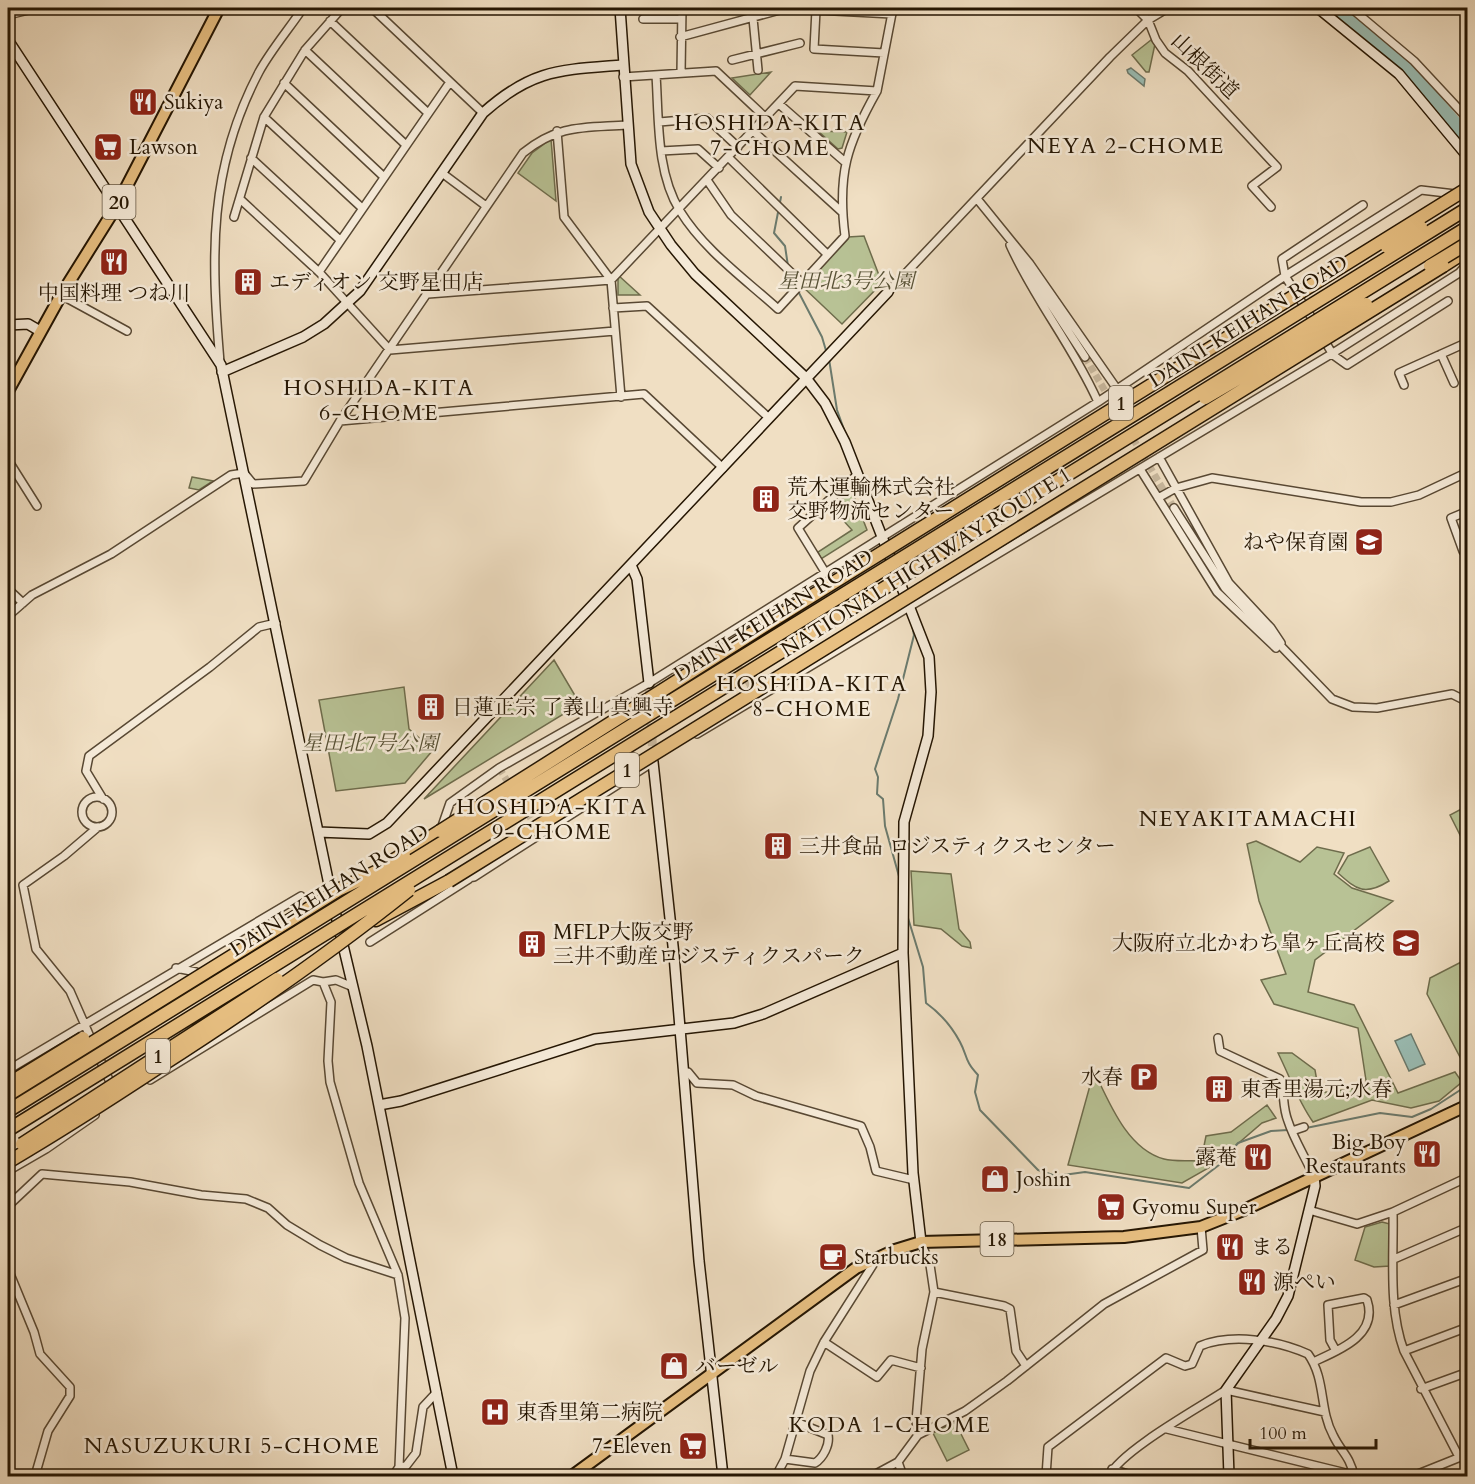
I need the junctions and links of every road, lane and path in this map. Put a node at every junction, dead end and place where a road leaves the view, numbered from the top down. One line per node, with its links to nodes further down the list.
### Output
1 (37, 8): 15 (street)
2 (219, 8): 63 (main road, 20)
3 (303, 8): 97 (street)
4 (342, 8): 20 (street)
5 (372, 8): 33 (street)
6 (620, 8): 28 (street)
7 (682, 8): 18 (street)
8 (752, 8): 16 (street)
9 (787, 8): 16 (street)
10 (1136, 8): 19 (street, 山根街道)
11 (1168, 8): 19 (street)
12 (1318, 8): 49 (street)
13 (1351, 8): 41 (street)
14 (892, 11): 25 (street); 25 (street)
15 (8, 15)
16 (753, 17): 21 (street); 26 (street)
17 (643, 19): 18 (street)
18 (681, 20): 21 (street)
19 (1148, 20): 60 (street); 64 (street, 山根街道)
20 (330, 21): 24 (street); 38 (street)
21 (680, 37): 30 (street)
22 (8, 40): 63 (street)
23 (800, 43): 26 (street)
24 (305, 50): 34 (street); 46 (street)
25 (884, 53): 35 (street)
26 (756, 54): 27 (street); 29 (street)
27 (732, 60)
28 (622, 65): 32 (street); 37 (street)
29 (758, 70)
30 (681, 74): 31 (street); 40 (street)
31 (656, 75): 32 (street); 42 (street)
32 (623, 76): 43 (street)
33 (450, 82): 37 (street); 38 (street)
34 (284, 83): 39 (street); 55 (street)
35 (877, 92): 36 (street); 52 (street)
36 (779, 104): 40 (street); 52 (street)
37 (483, 113): 54 (street)
38 (428, 114): 46 (street)
39 (264, 117): 50 (street); 65 (street)
40 (766, 118): 45 (street)
41 (1467, 119)
42 (659, 122): 47 (street); 48 (street)
43 (627, 125): 44 (street); 71 (street)
44 (557, 131): 62 (street); 80 (street)
45 (753, 131): 47 (street); 68 (street)
46 (406, 145): 55 (street)
47 (738, 147): 51 (street)
48 (661, 151): 53 (street); 67 (street)
49 (1467, 157)
50 (251, 158): 59 (street); 73 (street)
51 (728, 158): 53 (street); 76 (street)
52 (845, 162): 68 (street)
53 (719, 168): 56 (street)
54 (442, 173): 62 (street); 86 (street)
55 (384, 177): 65 (street)
56 (707, 180): 67 (street); 81 (street)
57 (1467, 188): 58 (highway, NATIONAL HIGHWAY ROUTE 1 / 1, bridge)
58 (1462, 197): 79 (street); 107 (highway, bridge); 120 (highway, NATIONAL HIGHWAY ROUTE 1 / 1, bridge)
59 (240, 199): 69 (street); 78 (street)
60 (978, 200): 72 (street); 82 (street)
61 (1363, 205): 79 (street)
62 (486, 206): 83 (street)
63 (116, 207): 84 (main road, 20); 97 (street)
64 (1271, 207)
65 (362, 208): 73 (street)
66 (1467, 208): 107 (highway, DAINI-KEIHAN ROAD, bridge)
67 (680, 210): 71 (street); 81 (street)
68 (842, 212): 76 (street)
69 (234, 217)
70 (1467, 227): 108 (highway, DAINI-KEIHAN ROAD, bridge)
71 (660, 229): 80 (street); 98 (street)
72 (1008, 239): 96 (street); 101 (street); 104 (street)
73 (340, 240): 78 (street)
74 (1467, 243): 108 (highway, bridge)
75 (1467, 250): 144 (highway, NATIONAL HIGHWAY ROUTE 1 / 1, bridge)
76 (827, 254): 81 (street)
77 (1467, 263): 94 (street)
78 (319, 272): 86 (street)
79 (1285, 276): 94 (street); 101 (street)
80 (611, 280): 83 (street); 87 (street)
81 (801, 282)
82 (888, 292): 98 (street)
83 (428, 294): 93 (street)
84 (61, 295): 89 (main road, 20); 90 (street)
85 (1448, 301): 94 (street)
86 (348, 303): 93 (street); 97 (street)
87 (613, 308): 91 (street); 105 (street)
88 (8, 326): 89 (street)
89 (40, 331): 102 (main road, 20)
90 (127, 331)
91 (615, 331): 93 (street); 103 (street)
92 (1467, 342): 95 (street)
93 (390, 350): 106 (street)
94 (1333, 353): 109 (street)
95 (1441, 354): 99 (street); 100 (street)
96 (1085, 357)
97 (221, 369): 115 (street)
98 (806, 378): 105 (street); 116 (street)
99 (1454, 383)
100 (1404, 385)
101 (1117, 389): 104 (street)
102 (8, 391)
103 (621, 396): 106 (street); 112 (street)
104 (1098, 402): 111 (street)
105 (769, 418): 112 (street)
106 (340, 421): 115 (street)
107 (1105, 432): 141 (highway, DAINI-KEIHAN ROAD, bridge)
108 (1116, 445): 142 (highway, DAINI-KEIHAN ROAD, bridge)
109 (1159, 457): 113 (street); 117 (street)
110 (8, 460): 119 (street)
111 (1005, 460): 120 (street); 123 (street)
112 (723, 468): 125 (street)
113 (1140, 469): 118 (street); 131 (street)
114 (1467, 472): 117 (street)
115 (244, 473): 130 (street); 133 (street)
116 (858, 474): 123 (street); 126 (street)
117 (1176, 488): 118 (street); 134 (street)
118 (1158, 498): 134 (street)
119 (37, 506)
120 (954, 507): 128 (highway, NATIONAL HIGHWAY ROUTE 1 / 1, bridge)
121 (1174, 508): 134 (street)
122 (1467, 511): 124 (street)
123 (882, 536): 126 (street); 131 (street)
124 (1467, 550)
125 (631, 565): 135 (street); 140 (street)
126 (825, 572): 127 (street)
127 (808, 582): 128 (street); 135 (street)
128 (826, 588): 141 (highway, NATIONAL HIGHWAY ROUTE 1 / 1, bridge)
129 (8, 589): 130 (street)
130 (23, 603): 132 (street)
131 (911, 605): 137 (street); 149 (street)
132 (8, 616)
133 (276, 623): 138 (street); 140 (street)
134 (1295, 663): 136 (street)
135 (649, 683): 141 (street)
136 (1467, 702)
137 (653, 762): 143 (street); 155 (street)
138 (103, 799): 139 (street); 139 (street)
139 (98, 827): 154 (street)
140 (318, 832): 146 (street)
141 (442, 836): 146 (highway, NATIONAL HIGHWAY ROUTE 1 / 1); 160 (highway, bridge); 164 (highway, DAINI-KEIHAN ROAD, bridge)
142 (454, 854): 166 (highway, DAINI-KEIHAN ROAD, bridge); 169 (highway, bridge)
143 (469, 878): 144 (street); 148 (street)
144 (449, 881): 147 (highway, NATIONAL HIGHWAY ROUTE 1 / 1)
145 (301, 896): 150 (street)
146 (332, 899): 147 (street); 151 (highway, NATIONAL HIGHWAY ROUTE 1 / 1, bridge)
147 (340, 939): 153 (street); 168 (highway, NATIONAL HIGHWAY ROUTE 1 / 1, bridge)
148 (370, 942)
149 (903, 953): 155 (street); 173 (street)
150 (176, 968): 151 (street); 154 (street)
151 (196, 972): 159 (highway, NATIONAL HIGHWAY ROUTE 1 / 1, bridge)
152 (323, 982): 153 (street); 161 (street); 183 (street)
153 (353, 987): 162 (street)
154 (85, 1025): 157 (street); 161 (street)
155 (680, 1030): 158 (street); 162 (street)
156 (1218, 1038): 167 (street)
157 (8, 1070)
158 (684, 1072): 173 (street); 195 (street)
159 (8, 1084)
160 (8, 1095)
161 (117, 1100): 170 (street)
162 (379, 1105): 199 (street)
163 (1467, 1105): 171 (main road, 18)
164 (8, 1111)
165 (1304, 1127): 167 (street)
166 (8, 1130)
167 (1292, 1131): 171 (street)
168 (8, 1152)
169 (8, 1162)
170 (8, 1171)
171 (1314, 1177): 175 (street); 177 (main road, 18)
172 (1467, 1177): 176 (street)
173 (914, 1180): 179 (street)
174 (8, 1206): 183 (street)
175 (1310, 1210): 176 (street); 188 (street)
176 (1393, 1212): 181 (street)
177 (1201, 1227): 179 (main road, 18); 193 (street)
178 (1467, 1227): 181 (street)
179 (921, 1242): 180 (main road, 18); 185 (street)
180 (877, 1258): 189 (street); 195 (main road, 18)
181 (1394, 1259): 186 (street)
182 (8, 1269): 211 (street)
183 (398, 1275): 209 (street)
184 (1467, 1278): 186 (street)
185 (934, 1292): 193 (street); 194 (street)
186 (1394, 1305): 191 (street)
187 (1467, 1327): 191 (street)
188 (1260, 1341): 192 (street); 198 (street); 219 (street)
189 (824, 1342): 194 (street); 201 (street)
190 (1336, 1351): 190 (street); 192 (street)
191 (1404, 1351): 197 (street)
192 (1313, 1362): 200 (street)
193 (1026, 1366): 203 (street)
194 (921, 1368): 203 (street)
195 (712, 1372): 214 (main road, 18); 215 (street)
196 (1467, 1372): 197 (street)
197 (1421, 1389): 206 (street)
198 (1226, 1390): 200 (street); 202 (street); 204 (street)
199 (438, 1392): 209 (street); 213 (street)
200 (1325, 1412): 222 (street)
201 (796, 1422): 207 (street); 207 (street)
202 (1167, 1429): 204 (street); 210 (street)
203 (918, 1436): 208 (street)
204 (1227, 1444): 221 (street); 222 (street)
205 (1467, 1454): 206 (street)
206 (1459, 1458): 223 (street)
207 (784, 1459): 216 (street)
208 (898, 1462): 217 (street); 218 (street)
209 (399, 1467): 212 (street)
210 (1111, 1473): 220 (street)
211 (35, 1476)
212 (393, 1476)
213 (453, 1476)
214 (572, 1476)
215 (723, 1476)
216 (776, 1476)
217 (872, 1476)
218 (903, 1476)
219 (1046, 1476)
220 (1134, 1476)
221 (1229, 1476)
222 (1354, 1476)
223 (1413, 1476)

